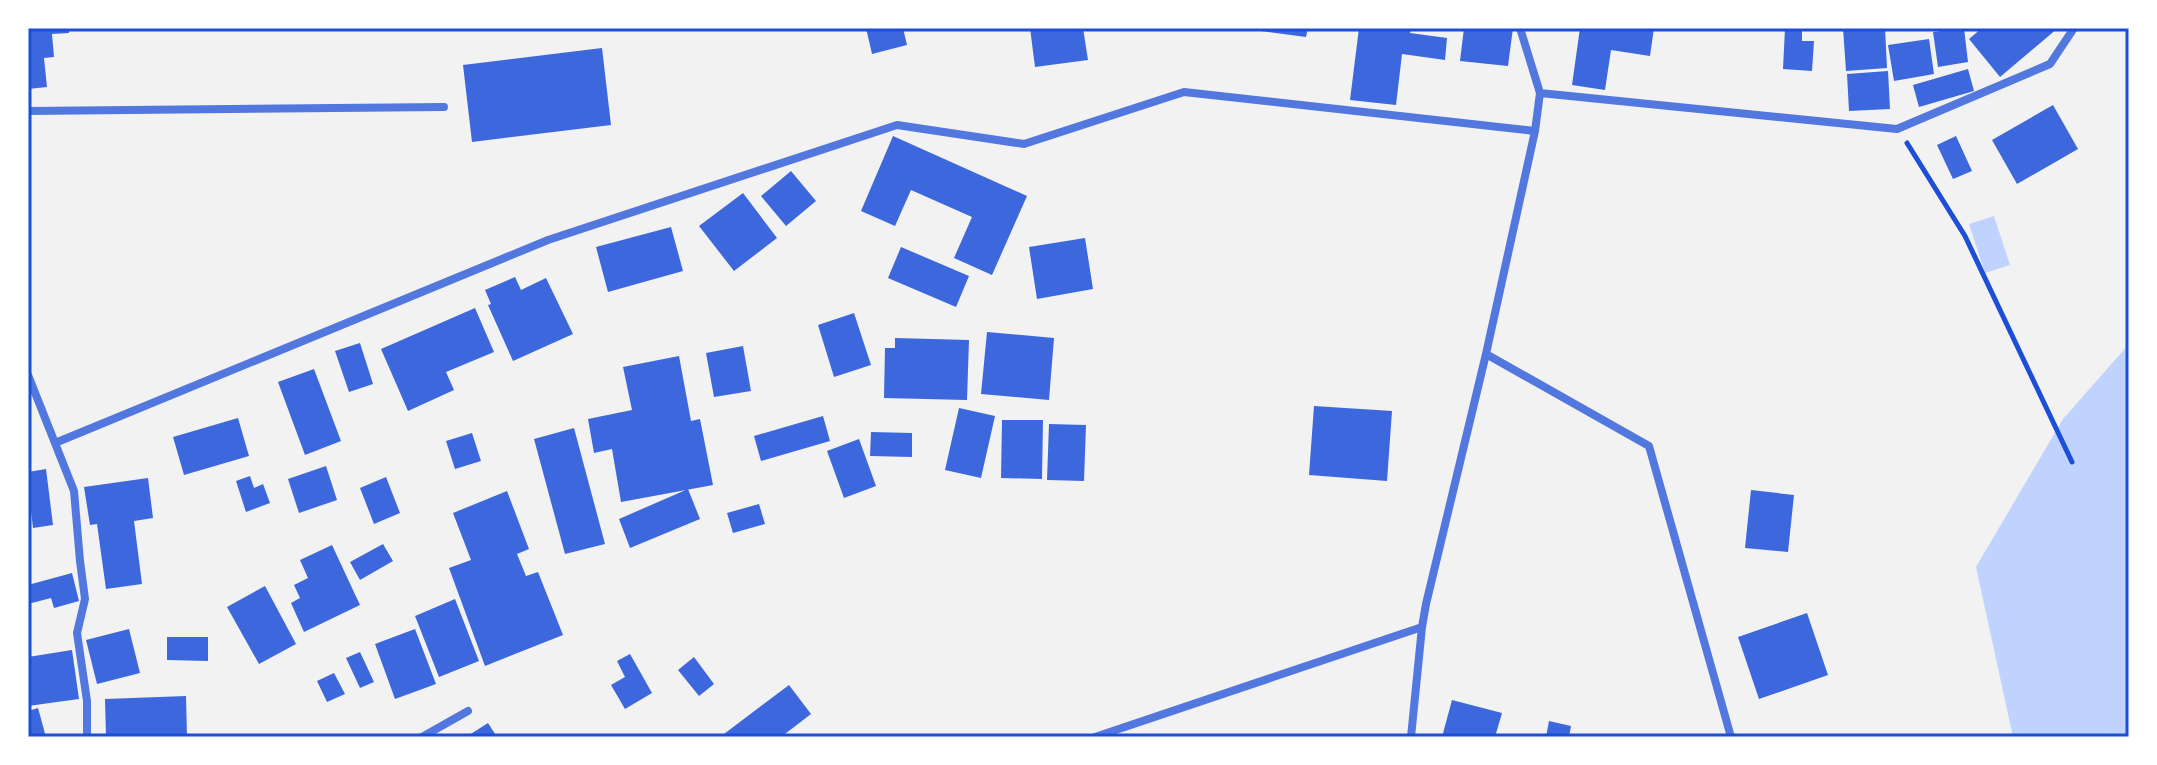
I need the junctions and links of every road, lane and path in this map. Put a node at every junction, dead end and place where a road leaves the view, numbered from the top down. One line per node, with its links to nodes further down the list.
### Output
1 (1520, 28): 3 (street)
2 (2074, 28): 6 (street)
3 (1540, 93): 6 (street); 7 (street)
4 (444, 107): 5 (street)
5 (28, 111)
6 (1897, 129): 11 (path)
7 (1535, 131): 8 (street); 10 (street)
8 (1486, 354): 12 (street); 18 (street)
9 (28, 375): 10 (street)
10 (55, 443): 14 (street)
11 (2072, 462)
12 (1422, 627): 16 (street); 17 (street)
13 (468, 711): 15 (street)
14 (87, 737)
15 (422, 737)
16 (1095, 737)
17 (1411, 737)
18 (1731, 737)

